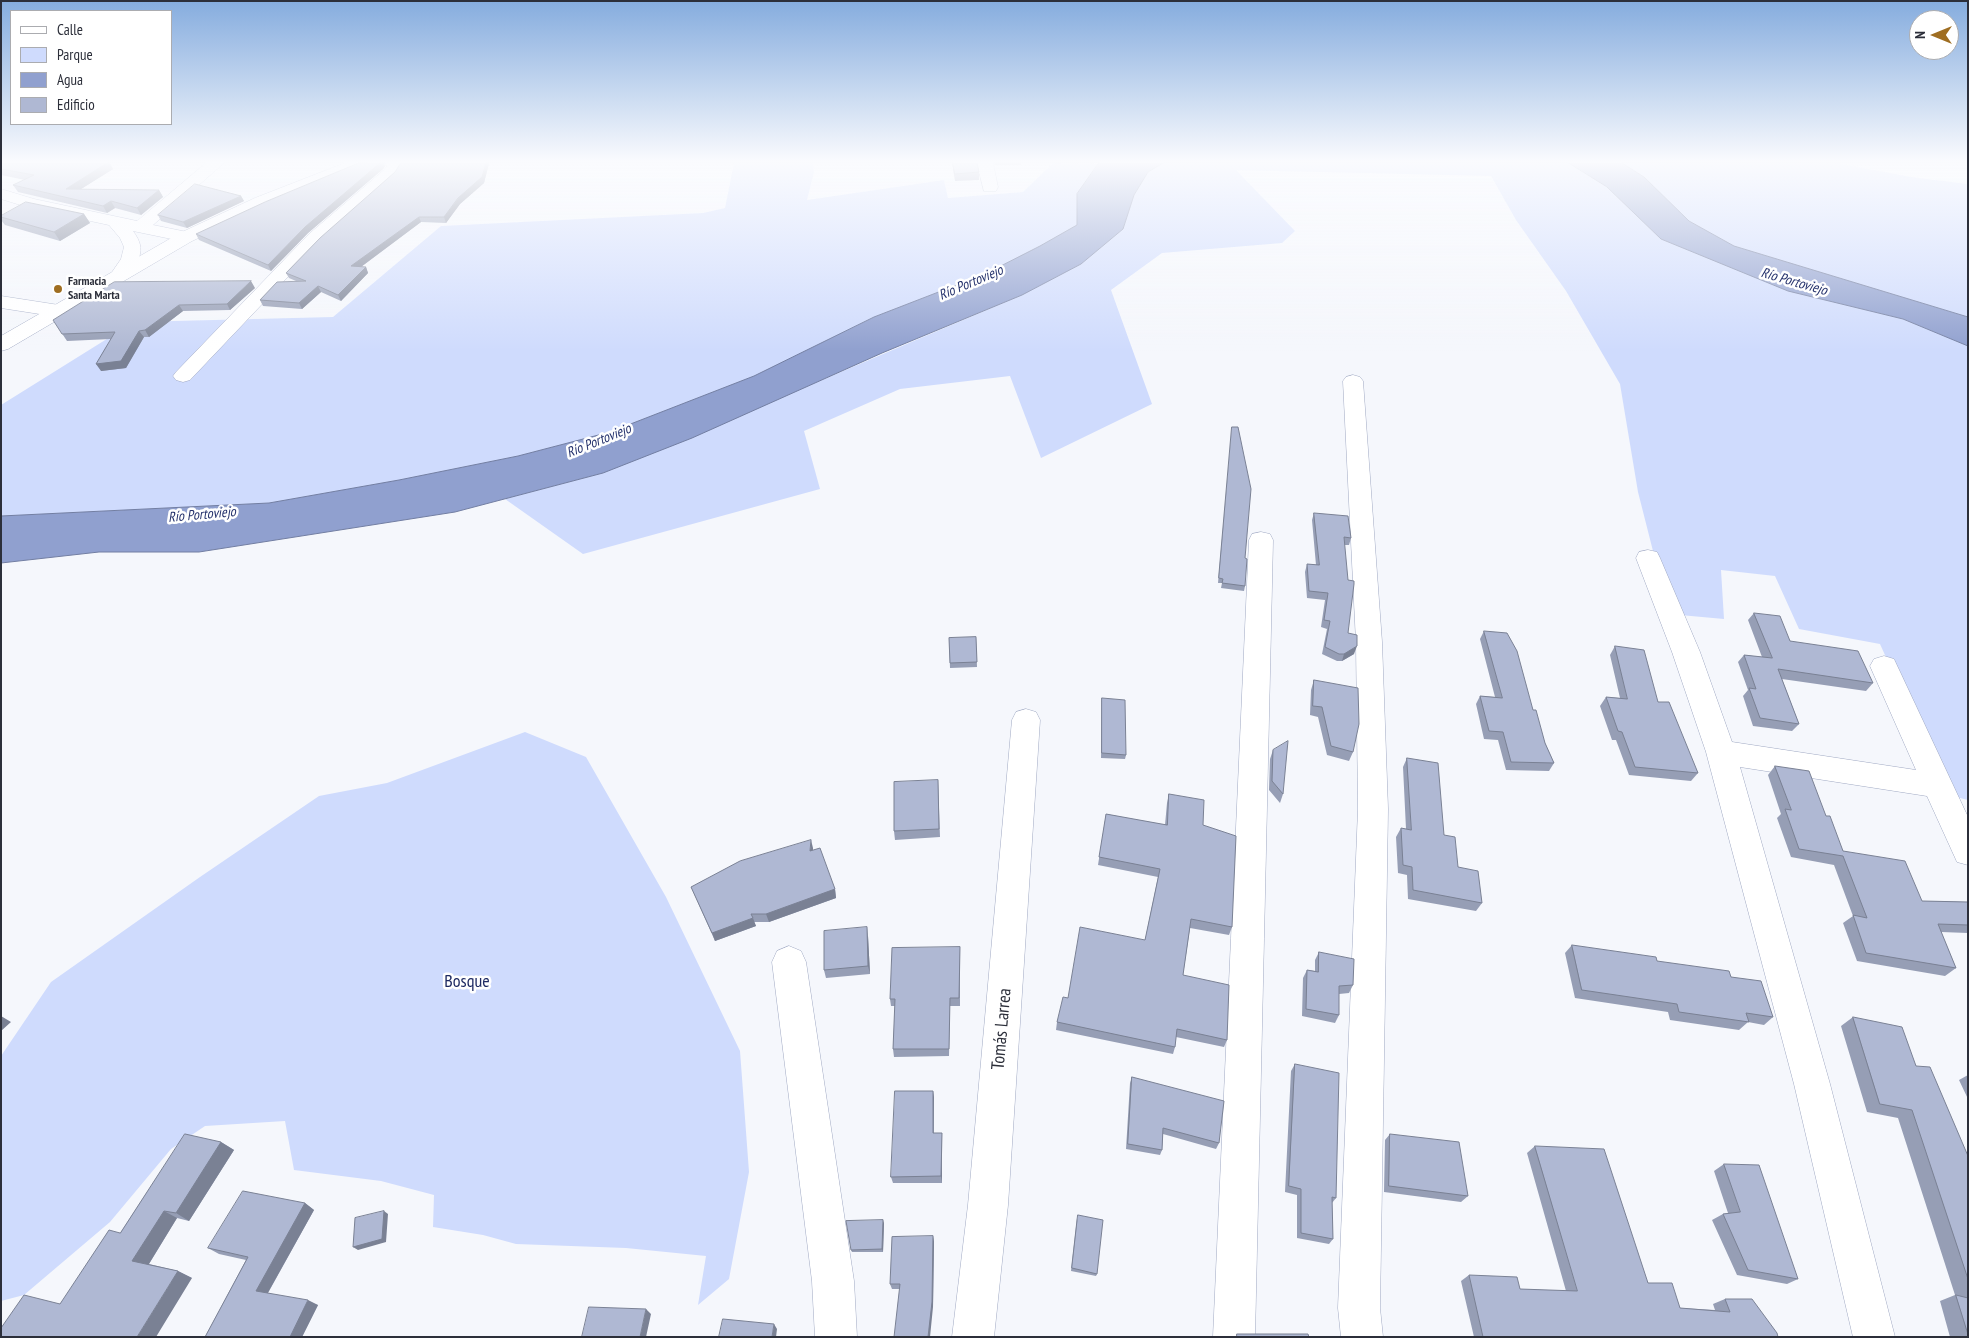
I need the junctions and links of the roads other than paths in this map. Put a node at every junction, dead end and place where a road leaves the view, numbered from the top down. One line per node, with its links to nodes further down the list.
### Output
1 (118, 225): 7 (street)
2 (132, 225): 5 (street)
3 (210, 225): 6 (street)
4 (330, 225): 11 (street)
5 (140, 227): 6 (street)
6 (186, 237): 7 (street)
7 (119, 275): 9 (street)
8 (1, 302): 9 (street)
9 (59, 311): 10 (street)
10 (1, 344)
11 (183, 376)
12 (1353, 381): 24 (street)
13 (1262, 540): 23 (street)
14 (1648, 558): 17 (street)
15 (1884, 666): 18 (street)
16 (1026, 720): 22 (street, Tomás Larrea)
17 (1721, 752): 18 (street); 25 (street)
18 (1937, 785): 19 (street)
19 (1968, 852)
20 (789, 962): 21 (street)
21 (836, 1337)
22 (973, 1337)
23 (1234, 1337)
24 (1362, 1337)
25 (1874, 1337)

